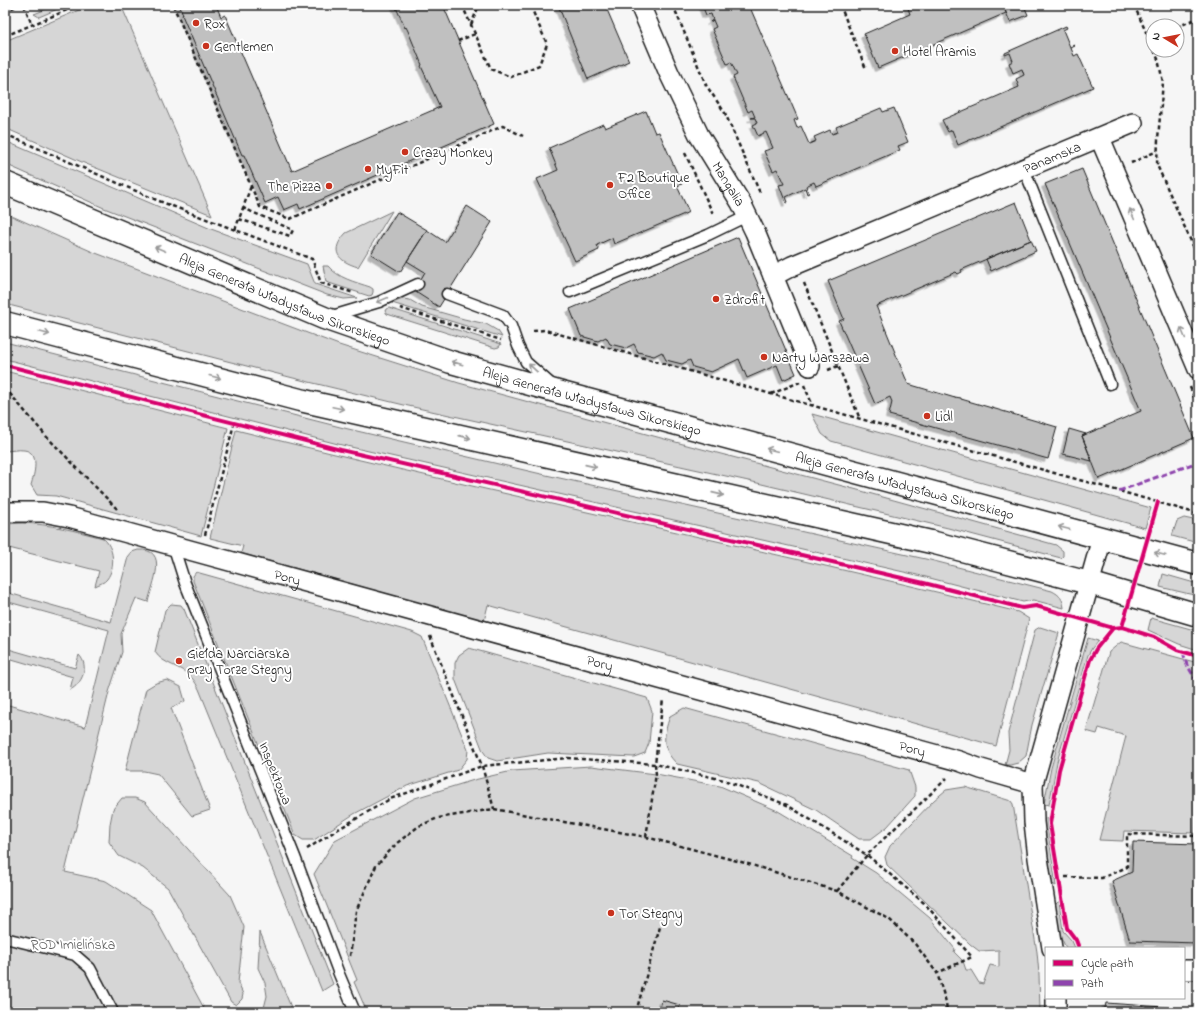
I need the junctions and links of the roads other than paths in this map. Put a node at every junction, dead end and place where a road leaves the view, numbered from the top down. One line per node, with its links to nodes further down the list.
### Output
1 (640, 5): 6 (street, Mangalia)
2 (1133, 123): 3 (street, Panamska)
3 (1100, 138): 4 (street, Panamska); 13 (street, one-way to 3)
4 (1024, 169): 7 (street, Panamska); 15 (lane)
5 (5, 183): 11 (main road, Aleja Generała Władysława Sikorskiego, one-way to 5)
6 (747, 216): 7 (street, Mangalia); 9 (lane)
7 (772, 276): 14 (street, Mangalia)
8 (418, 284): 11 (lane, one-way to 11)
9 (570, 292)
10 (447, 294): 16 (lane, one-way to 10)
11 (324, 318): 16 (main road, Aleja Generała Władysława Sikorskiego, one-way to 11)
12 (5, 323): 21 (main road, one-way to 21)
13 (1198, 369)
14 (806, 374)
15 (1110, 384)
16 (562, 393): 18 (main road, Aleja Generała Władysława Sikorskiego, one-way to 16)
17 (5, 512): 19 (street, Pory)
18 (1102, 538): 20 (main road, Aleja Generała Władysława Sikorskiego, one-way to 18); 21 (street)
19 (173, 545): 23 (street, Pory); 30 (lane, Inspektowa)
20 (1198, 564)
21 (1089, 583): 22 (main road); 23 (street)
22 (1198, 615)
23 (1033, 784): 25 (street)
24 (5, 938): 29 (lane)
25 (1052, 947)
26 (1185, 970): 27 (street)
27 (1198, 970)
28 (1056, 999): 31 (street)
29 (113, 1012)
30 (355, 1012)
31 (1056, 1012)

